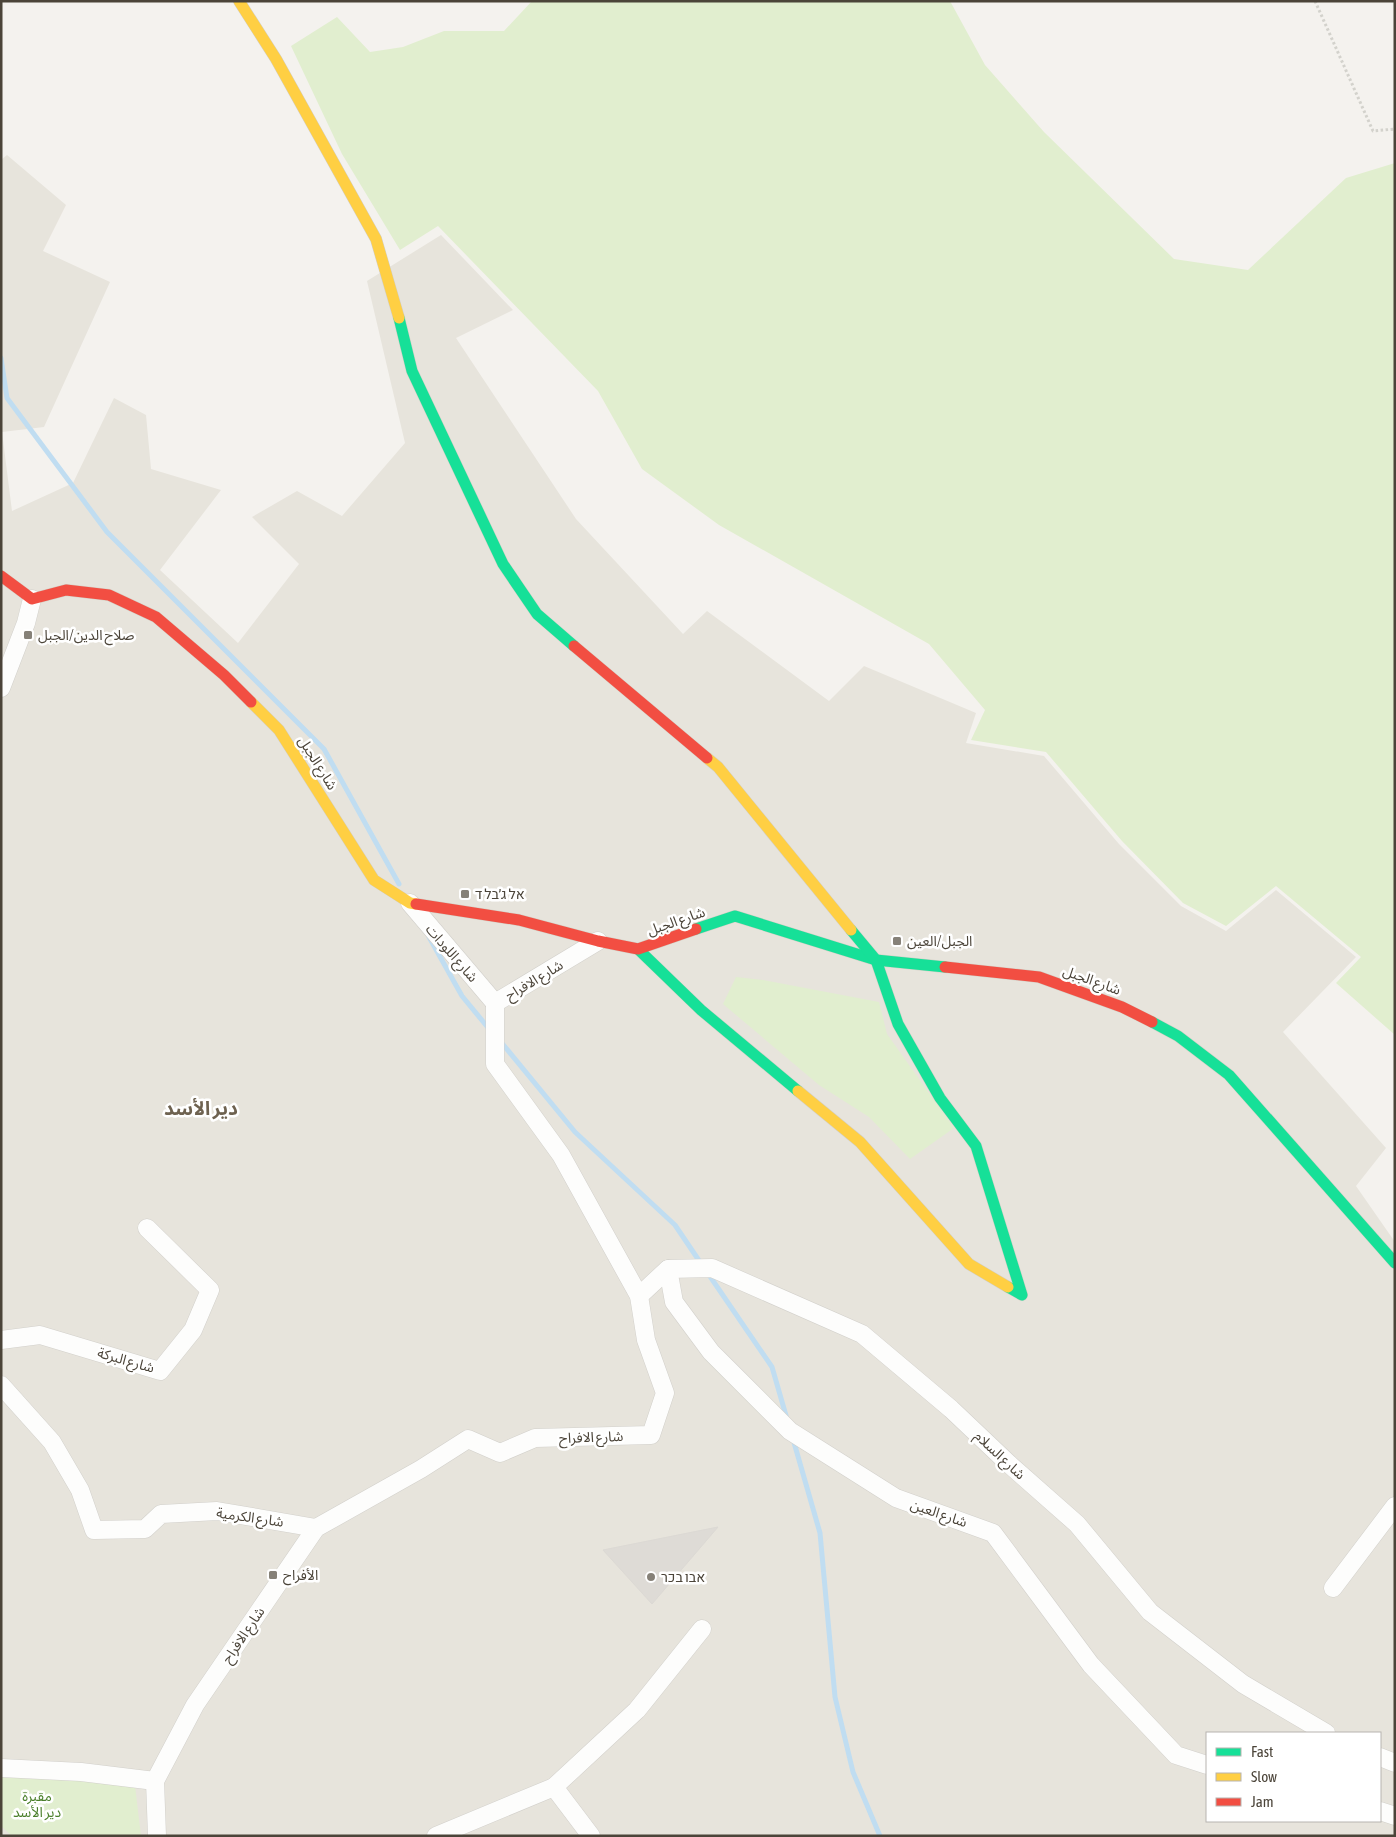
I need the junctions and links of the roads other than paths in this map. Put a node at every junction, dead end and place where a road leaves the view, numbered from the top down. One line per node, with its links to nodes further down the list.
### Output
1 (239, 1): 8 (street)
2 (1, 576): 3 (street)
3 (32, 599): 4 (street); 5 (street, شارع الجبل)
4 (1, 688)
5 (410, 903): 6 (street, شارع الجبل); 9 (street, شارع اللودات)
6 (598, 941): 7 (street, شارع الجبل); 9 (street, شارع الافراح)
7 (638, 950): 8 (street, شارع الجبل); 8 (street)
8 (876, 960): 11 (street, شارع الجبل)
9 (495, 1003): 13 (street, شارع الافراح)
10 (147, 1228): 14 (street, شارع البركة)
11 (1395, 1263)
12 (668, 1269): 13 (street); 20 (street, شارع السلام); 23 (street, شارع العين)
13 (639, 1296): 17 (street, شارع الافراح)
14 (1, 1340)
15 (1, 1385): 17 (street, شارع الكرمية)
16 (1395, 1506): 18 (street)
17 (316, 1528): 25 (street, شارع الافراح)
18 (1333, 1588)
19 (702, 1629): 26 (street)
20 (1324, 1732)
21 (1381, 1757): 22 (street)
22 (1395, 1763)
23 (1206, 1766)
24 (1, 1768): 25 (street)
25 (155, 1781): 29 (street, شارع الافراح)
26 (554, 1788): 30 (street); 31 (street)
27 (1381, 1811): 28 (street)
28 (1395, 1816)
29 (157, 1836)
30 (436, 1836)
31 (591, 1836)

